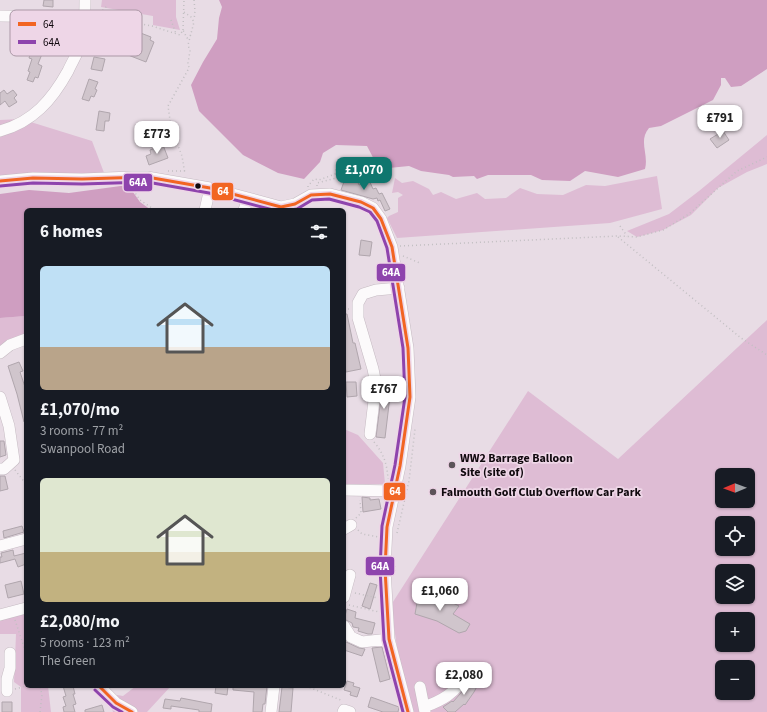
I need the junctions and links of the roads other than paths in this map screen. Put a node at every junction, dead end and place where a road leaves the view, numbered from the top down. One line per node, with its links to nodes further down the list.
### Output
1 (0, 16): 2 (street)
2 (10, 16)
3 (76, 56): 4 (street)
4 (0, 131)
5 (0, 181): 6 (street)
6 (210, 188): 7 (street); 8 (street)
7 (248, 198): 9 (street); 10 (street)
8 (205, 208)
9 (245, 208)
10 (278, 208)
11 (284, 208): 12 (street)
12 (399, 288): 16 (street); 19 (street)
13 (24, 340): 14 (street)
14 (0, 353)
15 (0, 397): 17 (street)
16 (372, 439)
17 (5, 467)
18 (346, 490): 19 (street)
19 (395, 491): 27 (street)
20 (24, 540): 21 (street)
21 (0, 546)
22 (350, 575): 23 (street)
23 (346, 590)
24 (24, 608): 25 (street)
25 (0, 615)
26 (346, 629): 27 (street)
27 (388, 639): 33 (street)
28 (10, 653): 32 (street)
29 (465, 676): 34 (street)
30 (101, 688): 35 (street)
31 (274, 688): 36 (street)
32 (6, 691)
33 (403, 693): 34 (street); 37 (street)
34 (424, 710)
35 (132, 712)
36 (272, 712)
37 (408, 712)

